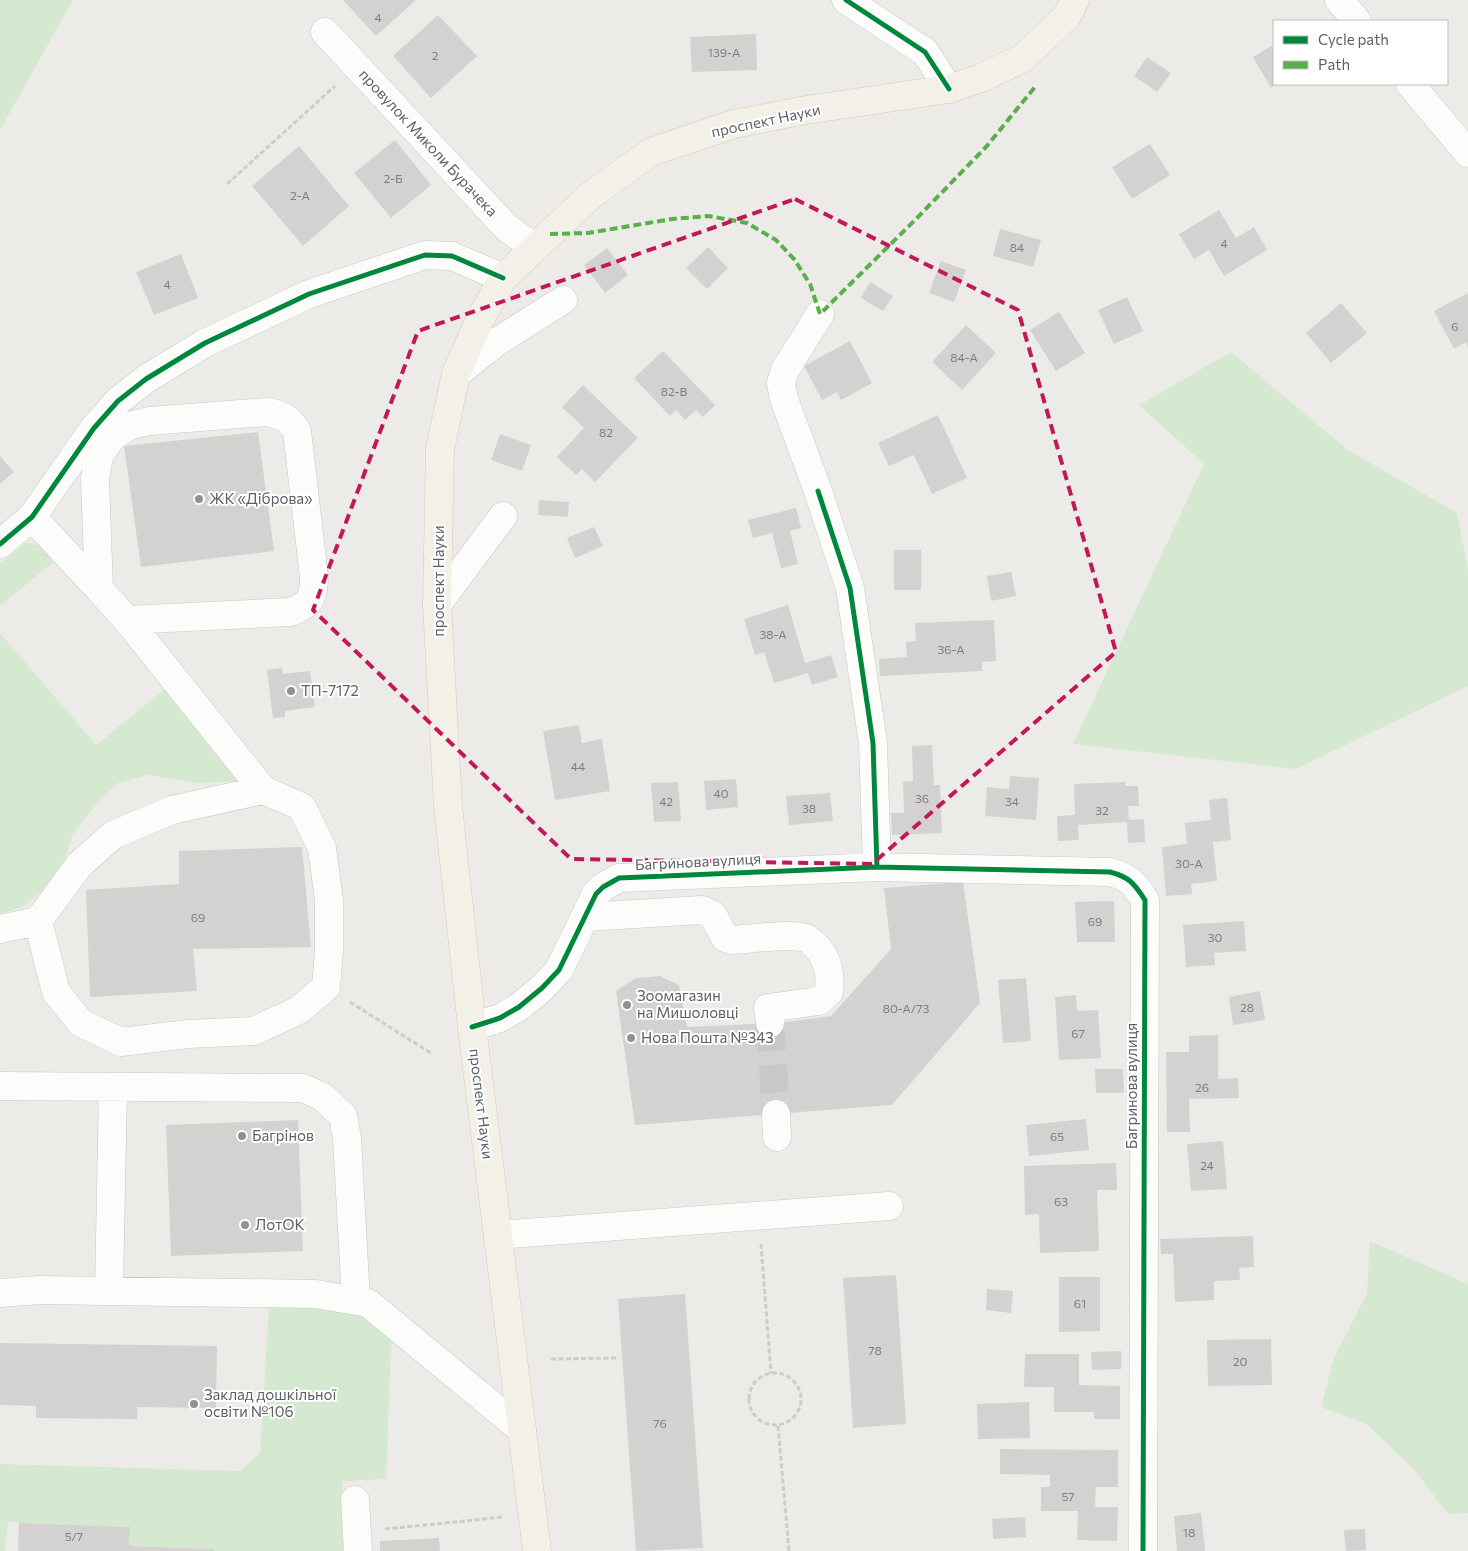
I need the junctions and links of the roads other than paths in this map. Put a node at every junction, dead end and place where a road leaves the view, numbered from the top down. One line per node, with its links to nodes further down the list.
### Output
1 (846, 0): 7 (street)
2 (1075, 0): 7 (main road, проспект Науки)
3 (1339, 0): 4 (street)
4 (1356, 20)
5 (325, 32): 9 (street, провулок Миколи Бурачека)
6 (1411, 85): 8 (street)
7 (949, 89): 9 (main road, проспект Науки)
8 (1468, 153)
9 (535, 248): 10 (main road, проспект Науки)
10 (504, 278): 13 (main road, проспект Науки); 15 (street)
11 (563, 300): 13 (street)
12 (820, 314): 21 (street)
13 (456, 374): 18 (main road, проспект Науки)
14 (503, 516): 18 (street)
15 (32, 517): 16 (street); 17 (street)
16 (0, 544)
17 (99, 588): 19 (street); 19 (street)
18 (437, 604): 26 (main road, проспект Науки)
19 (127, 620): 20 (street)
20 (263, 790): 23 (street); 23 (street)
21 (877, 868): 22 (street, Багринова вулиця); 38 (street, Багринова вулиця)
22 (585, 917): 25 (street); 26 (street, Багринова вулиця)
23 (38, 921): 24 (street)
24 (0, 929)
25 (770, 1023)
26 (472, 1027): 30 (main road, проспект Науки)
27 (0, 1086): 28 (street)
28 (114, 1087): 31 (street); 33 (street)
29 (889, 1206): 30 (street)
30 (498, 1235): 34 (main road, проспект Науки)
31 (109, 1291): 32 (street); 33 (street)
32 (0, 1293)
33 (356, 1301): 34 (street)
34 (522, 1430): 37 (main road, проспект Науки)
35 (356, 1500): 36 (street)
36 (357, 1541)
37 (536, 1551)
38 (1143, 1551)

